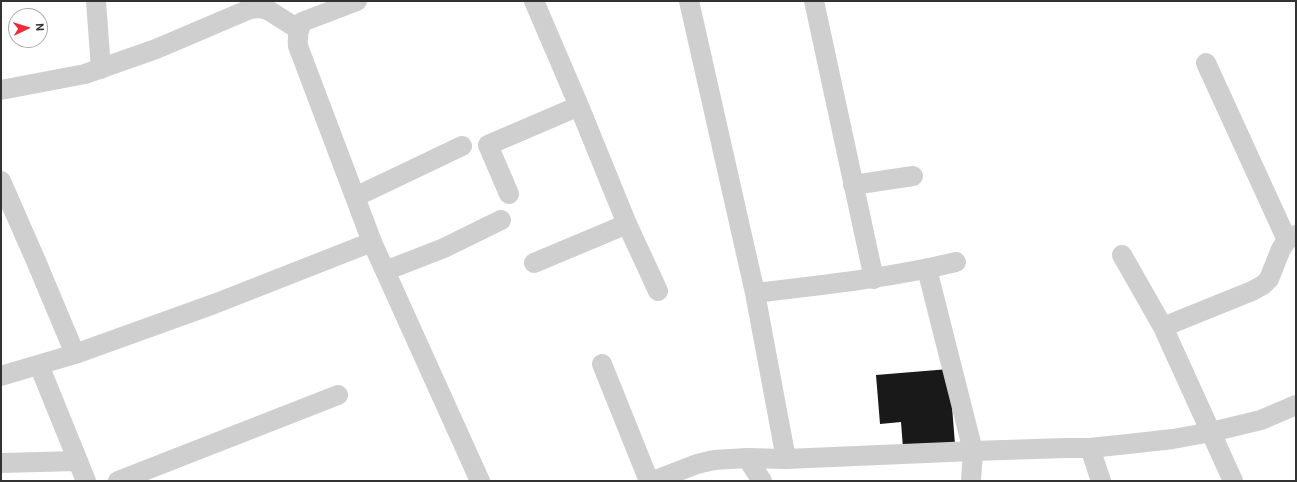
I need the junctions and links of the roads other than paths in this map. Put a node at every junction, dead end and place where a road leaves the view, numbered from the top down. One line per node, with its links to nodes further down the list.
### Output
1 (96, 1): 8 (street)
2 (357, 1): 6 (street)
3 (534, 1): 10 (street)
4 (690, 1): 28 (street)
5 (814, 1): 14 (street)
6 (298, 29): 8 (street); 16 (street)
7 (1206, 63): 19 (street)
8 (101, 69): 9 (street)
9 (1, 90)
10 (579, 106): 15 (street); 18 (street)
11 (462, 146): 16 (street)
12 (913, 176): 14 (street)
13 (1, 183): 30 (street)
14 (853, 185): 26 (street)
15 (509, 194)
16 (355, 197): 20 (street)
17 (501, 220): 25 (street)
18 (627, 224): 22 (street); 27 (street)
19 (1292, 237): 29 (street)
20 (372, 242): 25 (street); 30 (street)
21 (1122, 255): 29 (street)
22 (534, 262)
23 (956, 262): 24 (street)
24 (927, 269): 26 (street); 38 (street)
25 (385, 271): 43 (street)
26 (874, 279): 28 (street)
27 (658, 291)
28 (755, 293): 40 (street)
29 (1163, 327): 36 (street)
30 (75, 354): 32 (street)
31 (602, 364): 44 (street)
32 (39, 365): 33 (street); 41 (street)
33 (1, 376)
34 (338, 395): 46 (street)
35 (1296, 405): 36 (street)
36 (1211, 432): 37 (street); 50 (street)
37 (1090, 448): 38 (street); 49 (street)
38 (973, 451): 40 (street); 48 (street)
39 (747, 458): 40 (street); 44 (street); 47 (street)
40 (786, 459)
41 (78, 461): 42 (street); 45 (street)
42 (1, 463)
43 (475, 480)
44 (656, 480)
45 (86, 481)
46 (118, 481)
47 (762, 481)
48 (970, 481)
49 (1101, 481)
50 (1233, 481)

